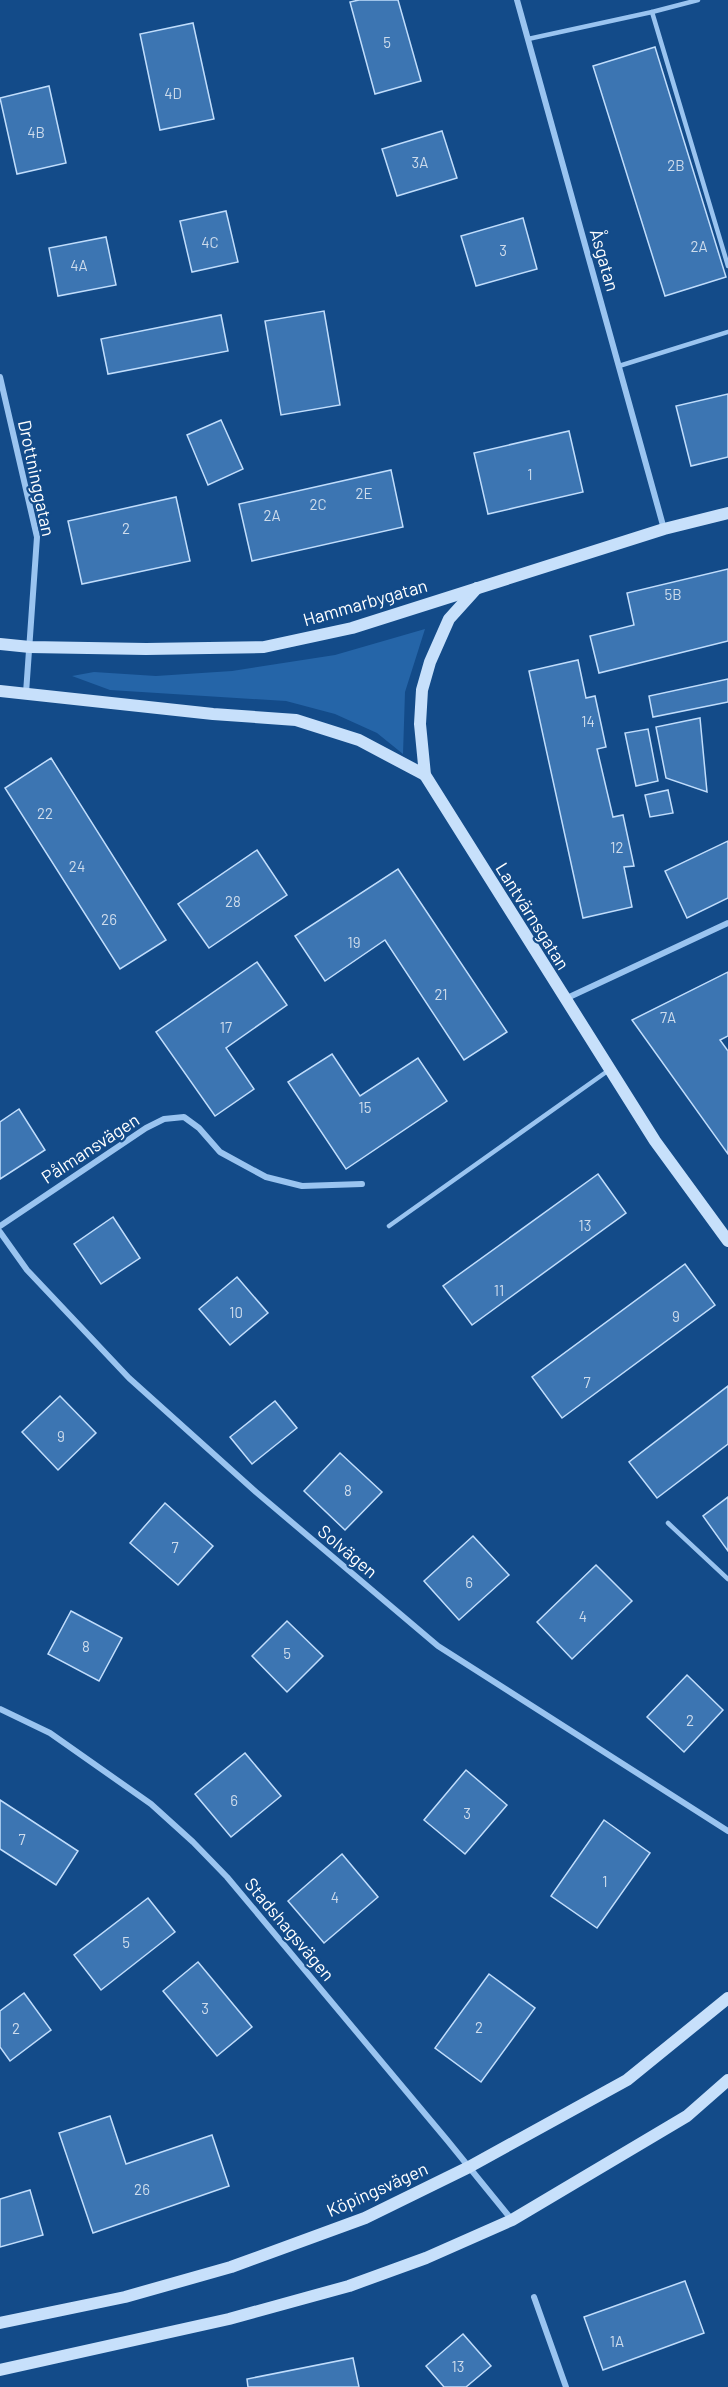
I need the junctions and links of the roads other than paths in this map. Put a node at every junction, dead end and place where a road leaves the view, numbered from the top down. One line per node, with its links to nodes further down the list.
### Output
1 (517, 0): 4 (street, Åsgatan)
2 (698, 0): 3 (lane)
3 (652, 12): 4 (lane); 5 (lane)
4 (528, 39): 7 (street, Åsgatan)
5 (728, 266)
6 (728, 332): 7 (lane)
7 (619, 366): 10 (street, Åsgatan)
8 (0, 377): 13 (street, Drottninggatan)
9 (728, 513): 10 (main road, Hammarbygatan)
10 (664, 529): 11 (main road, Hammarbygatan)
11 (477, 588): 13 (main road, Hammarbygatan); 16 (main road, Lantvärnsgatan)
12 (0, 644): 13 (main road, Hammarbygatan)
13 (30, 647): 15 (street, Drottninggatan)
14 (0, 690): 15 (main road)
15 (26, 693): 16 (main road)
16 (425, 776): 18 (main road, Lantvärnsgatan)
17 (728, 923): 18 (street)
18 (564, 1000): 19 (main road, Lantvärnsgatan)
19 (609, 1070): 22 (lane); 24 (main road, Lantvärnsgatan)
20 (362, 1184): 21 (street, Pålmansvägen)
21 (0, 1226)
22 (389, 1226)
23 (0, 1232): 28 (street, Solvägen)
24 (728, 1241)
25 (668, 1523): 26 (lane)
26 (728, 1579)
27 (0, 1709): 31 (street, Stadshagsvägen)
28 (728, 1832)
29 (728, 1998): 31 (main road, Köpingsvägen)
30 (728, 2080): 32 (main road)
31 (469, 2167): 32 (street, Stadshagsvägen); 34 (main road, Köpingsvägen)
32 (512, 2220): 35 (main road)
33 (534, 2297): 36 (street)
34 (0, 2323)
35 (0, 2370)
36 (566, 2387)

